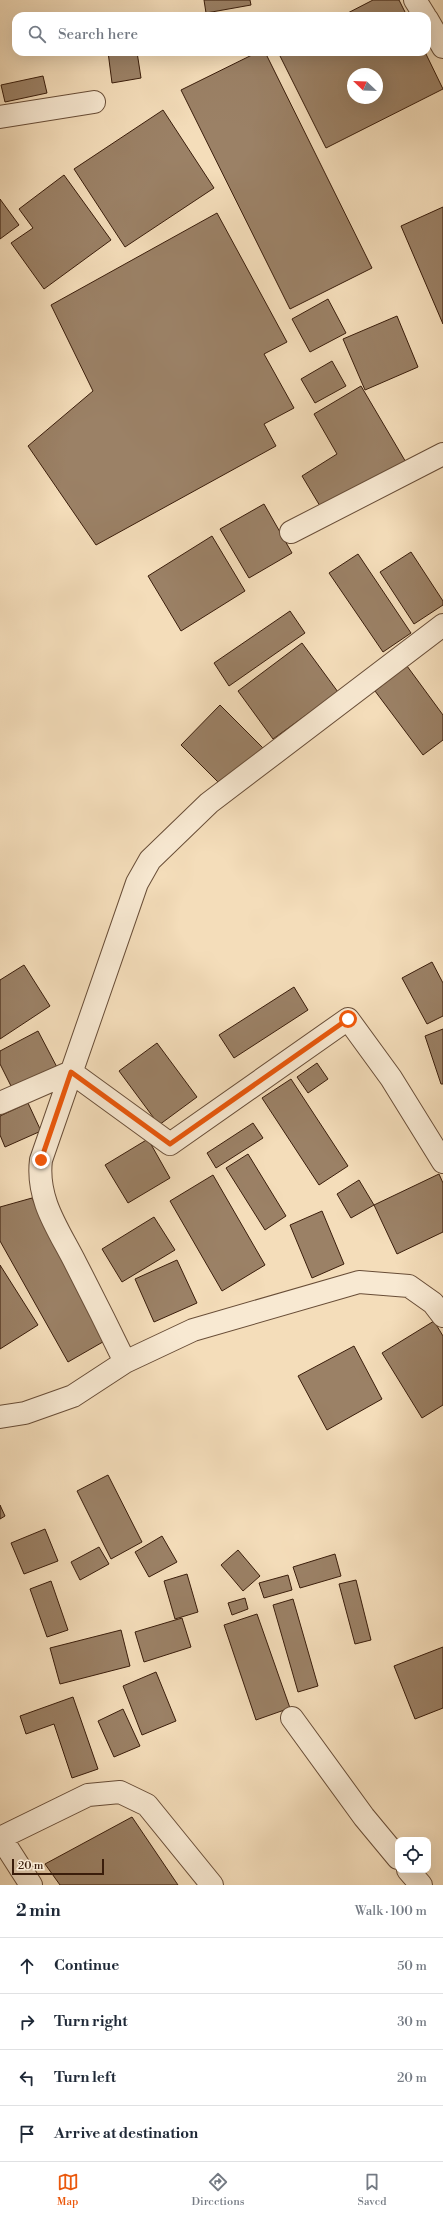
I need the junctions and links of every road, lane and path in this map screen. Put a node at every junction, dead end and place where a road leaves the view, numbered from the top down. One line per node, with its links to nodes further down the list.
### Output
1 (415, 0): 2 (street)
2 (422, 12)
3 (431, 26): 4 (street)
4 (443, 47)
5 (94, 102): 6 (street)
6 (0, 117)
7 (443, 454): 8 (street)
8 (291, 532)
9 (443, 625): 10 (street)
10 (71, 1072): 11 (street); 12 (street); 14 (street)
11 (0, 1103)
12 (443, 1162)
13 (443, 1316): 14 (street)
14 (125, 1362): 15 (street)
15 (0, 1417)
16 (292, 1718): 18 (street)
17 (1, 1838): 20 (street); 21 (street)
18 (395, 1854)
19 (410, 1873): 22 (street)
20 (31, 1885)
21 (212, 1885)
22 (420, 1885)

